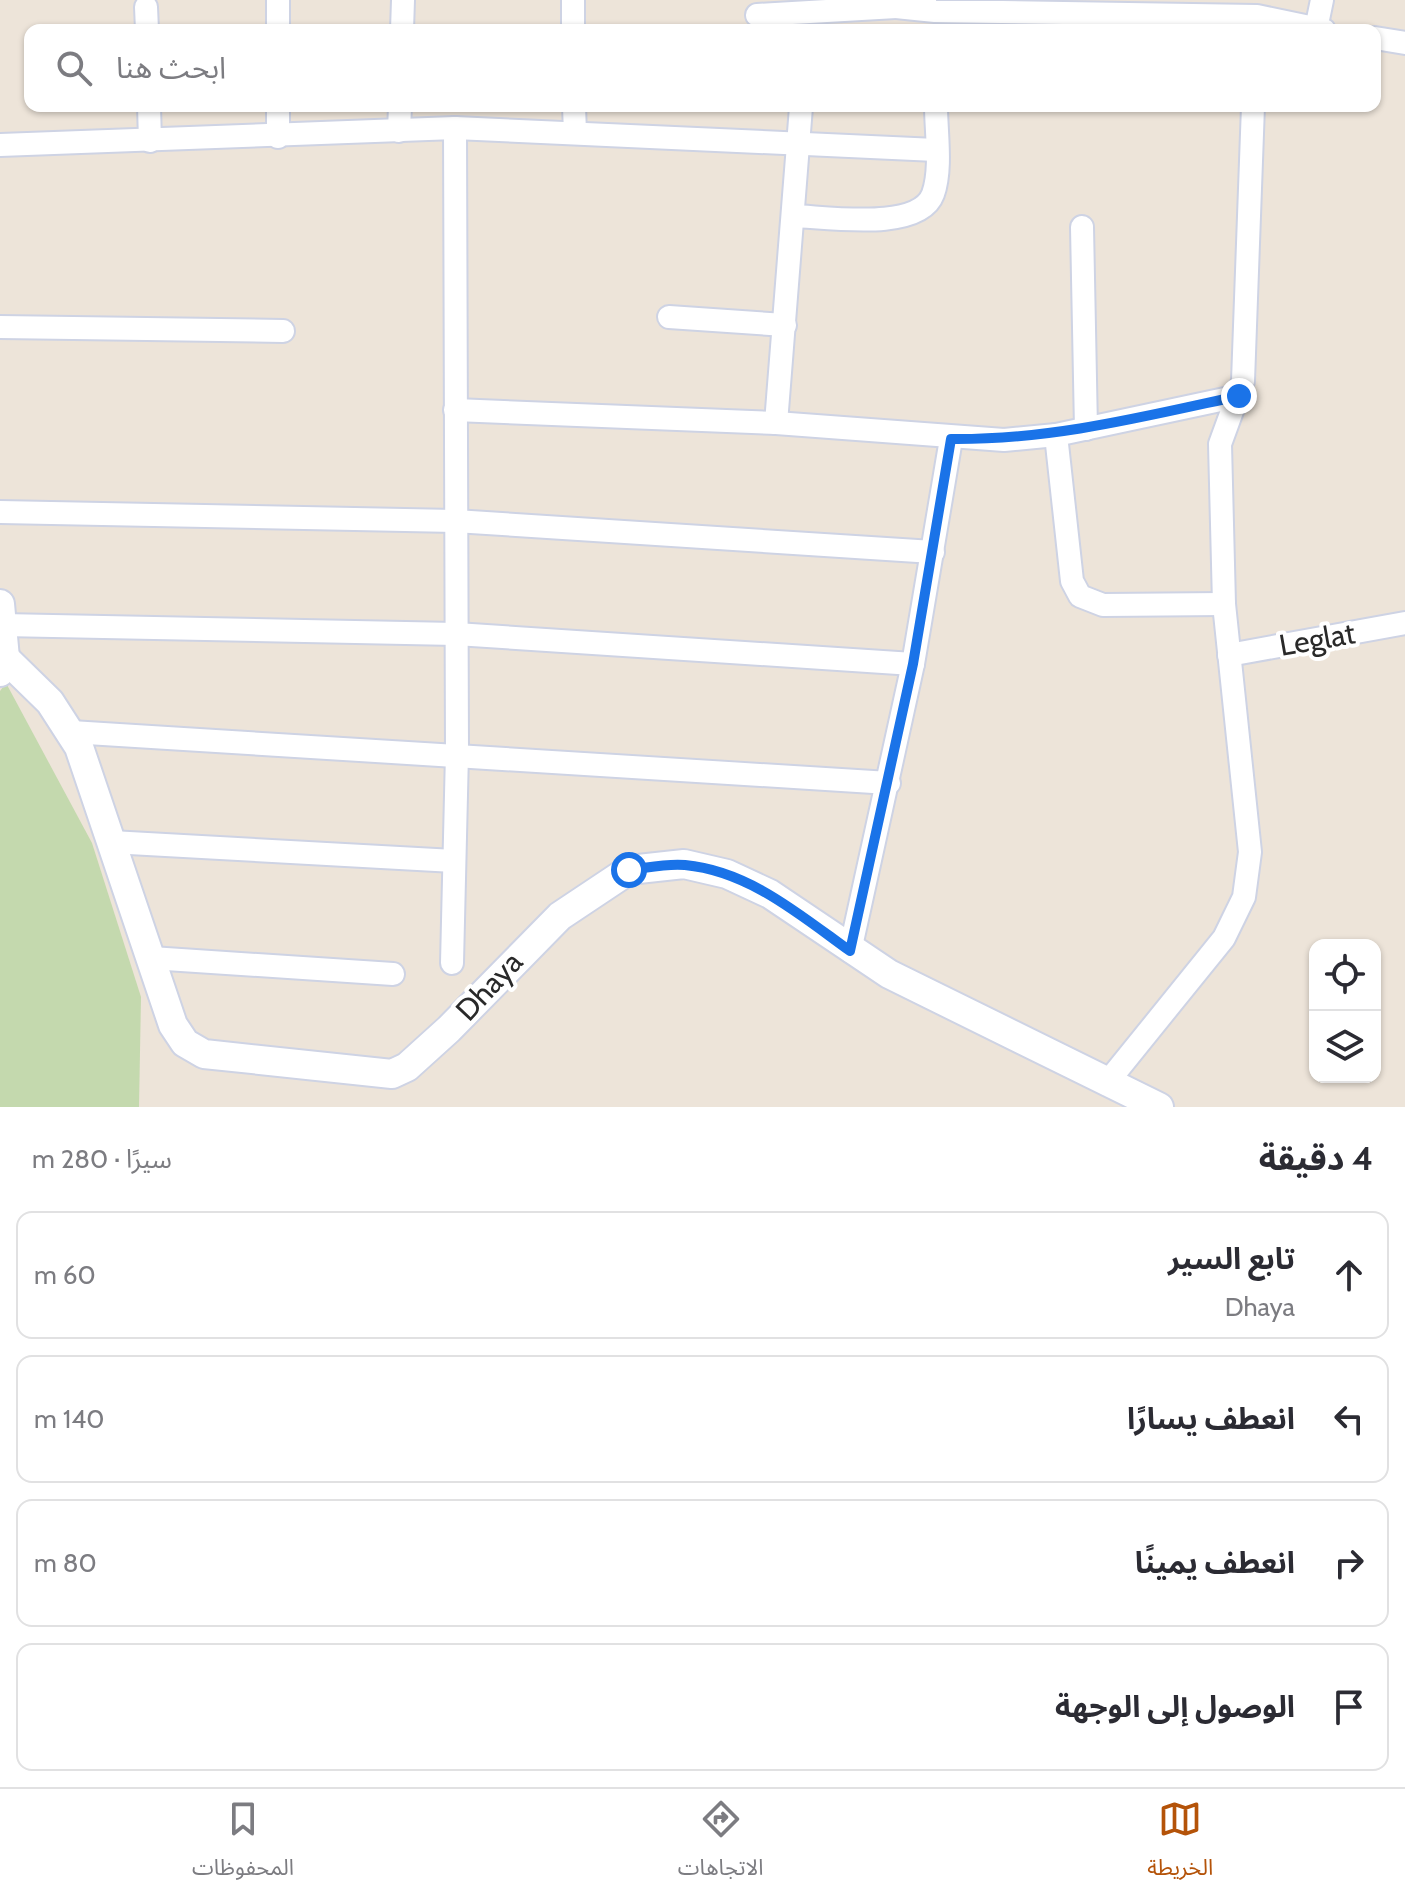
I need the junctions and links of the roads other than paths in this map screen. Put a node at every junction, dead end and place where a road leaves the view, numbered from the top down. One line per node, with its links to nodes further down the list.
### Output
1 (278, 0): 12 (street)
2 (403, 0): 13 (street)
3 (573, 0): 14 (street)
4 (1322, 0): 15 (street)
5 (895, 4): 8 (street); 9 (street)
6 (973, 4): 9 (street); 10 (street)
7 (146, 7): 11 (street)
8 (757, 15)
9 (935, 20)
10 (1256, 23)
11 (147, 24)
12 (278, 24)
13 (402, 24)
14 (573, 24)
15 (1320, 24)
16 (1381, 39): 17 (street)
17 (1405, 43)
18 (149, 112): 29 (street)
19 (278, 112): 28 (street)
20 (400, 112): 26 (street)
21 (574, 112): 27 (street)
22 (801, 112): 30 (street)
23 (936, 112): 32 (street)
24 (1253, 112): 39 (street)
25 (455, 128): 26 (street); 27 (street); 40 (street)
26 (399, 131): 28 (street)
27 (575, 133): 30 (street)
28 (278, 137): 29 (street)
29 (150, 141): 31 (street)
30 (798, 143): 32 (street); 33 (street)
31 (0, 145)
32 (936, 150): 33 (street)
33 (793, 216): 36 (street)
34 (1082, 227): 42 (street)
35 (669, 317): 36 (street)
36 (785, 325): 41 (street)
37 (0, 327): 38 (street)
38 (283, 331)
39 (1239, 396): 42 (street); 48 (street)
40 (455, 410): 41 (street); 46 (street)
41 (776, 423): 44 (street)
42 (1086, 429): 43 (street)
43 (1056, 435): 44 (street); 48 (street)
44 (951, 439): 47 (street)
45 (0, 512): 46 (street)
46 (455, 521): 47 (street); 51 (street)
47 (933, 552): 53 (street)
48 (1224, 604): 52 (street)
49 (1, 614): 51 (street); 54 (street)
50 (1405, 623): 52 (street, Leglat)
51 (456, 634): 53 (street); 56 (street)
52 (1229, 655): 64 (street)
53 (913, 664): 57 (street)
54 (3, 665): 55 (street, Dhaya)
55 (71, 732): 56 (street); 58 (street, Dhaya)
56 (457, 753): 57 (street); 59 (street)
57 (889, 783): 60 (street)
58 (111, 842): 59 (street); 61 (street, Dhaya)
59 (454, 861): 62 (street)
60 (850, 951): 61 (street, Dhaya); 64 (street, Dhaya)
61 (151, 958): 63 (street)
62 (452, 963)
63 (393, 974)
64 (1106, 1084): 65 (street, Dhaya)
65 (1159, 1107)

